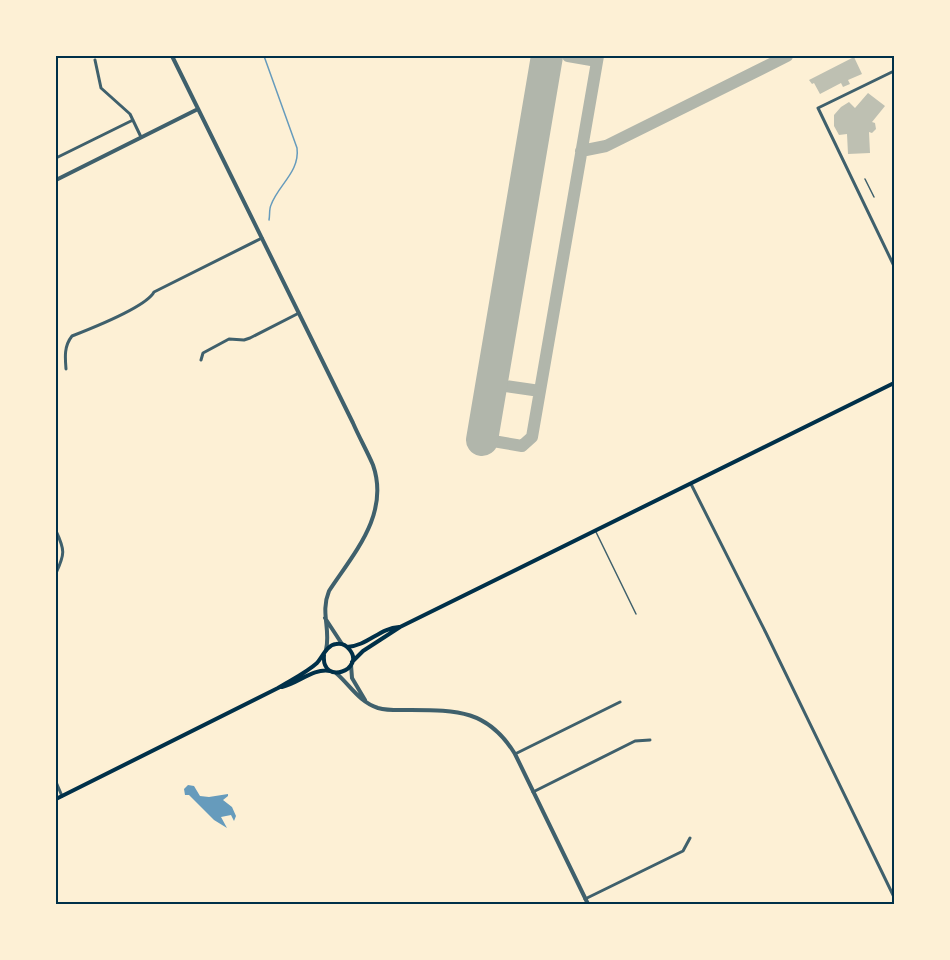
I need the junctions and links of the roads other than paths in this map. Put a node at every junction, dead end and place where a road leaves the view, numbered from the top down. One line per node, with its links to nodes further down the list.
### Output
1 (172, 56): 4 (street)
2 (95, 60): 5 (street)
3 (894, 71): 12 (street)
4 (198, 109): 6 (street); 11 (street)
5 (133, 120): 6 (street); 7 (street)
6 (141, 137): 9 (street)
7 (56, 158)
8 (865, 179): 10 (lane)
9 (56, 180)
10 (874, 197)
11 (262, 238): 13 (street); 15 (street)
12 (894, 266)
13 (299, 313): 14 (street); 22 (street)
14 (201, 360)
15 (66, 369)
16 (894, 383): 17 (main road)
17 (691, 484): 19 (main road); 38 (street)
18 (56, 531): 20 (street)
19 (596, 532): 21 (lane); 23 (main road)
20 (56, 573)
21 (636, 614)
22 (325, 617): 24 (street); 25 (street)
23 (400, 627): 24 (main road); 26 (main road)
24 (345, 645): 25 (main road); 26 (main road)
25 (325, 652): 27 (main road); 28 (main road)
26 (352, 664): 27 (main road); 29 (street)
27 (333, 672): 28 (main road); 29 (street)
28 (279, 688): 35 (main road)
29 (365, 701): 32 (street)
30 (620, 702): 32 (street)
31 (650, 740): 34 (street)
32 (515, 754): 34 (street)
33 (56, 782): 35 (street)
34 (533, 792): 39 (street)
35 (62, 796): 36 (main road)
36 (56, 799)
37 (690, 838): 39 (street)
38 (894, 897)
39 (585, 899): 40 (street)
40 (588, 904)

